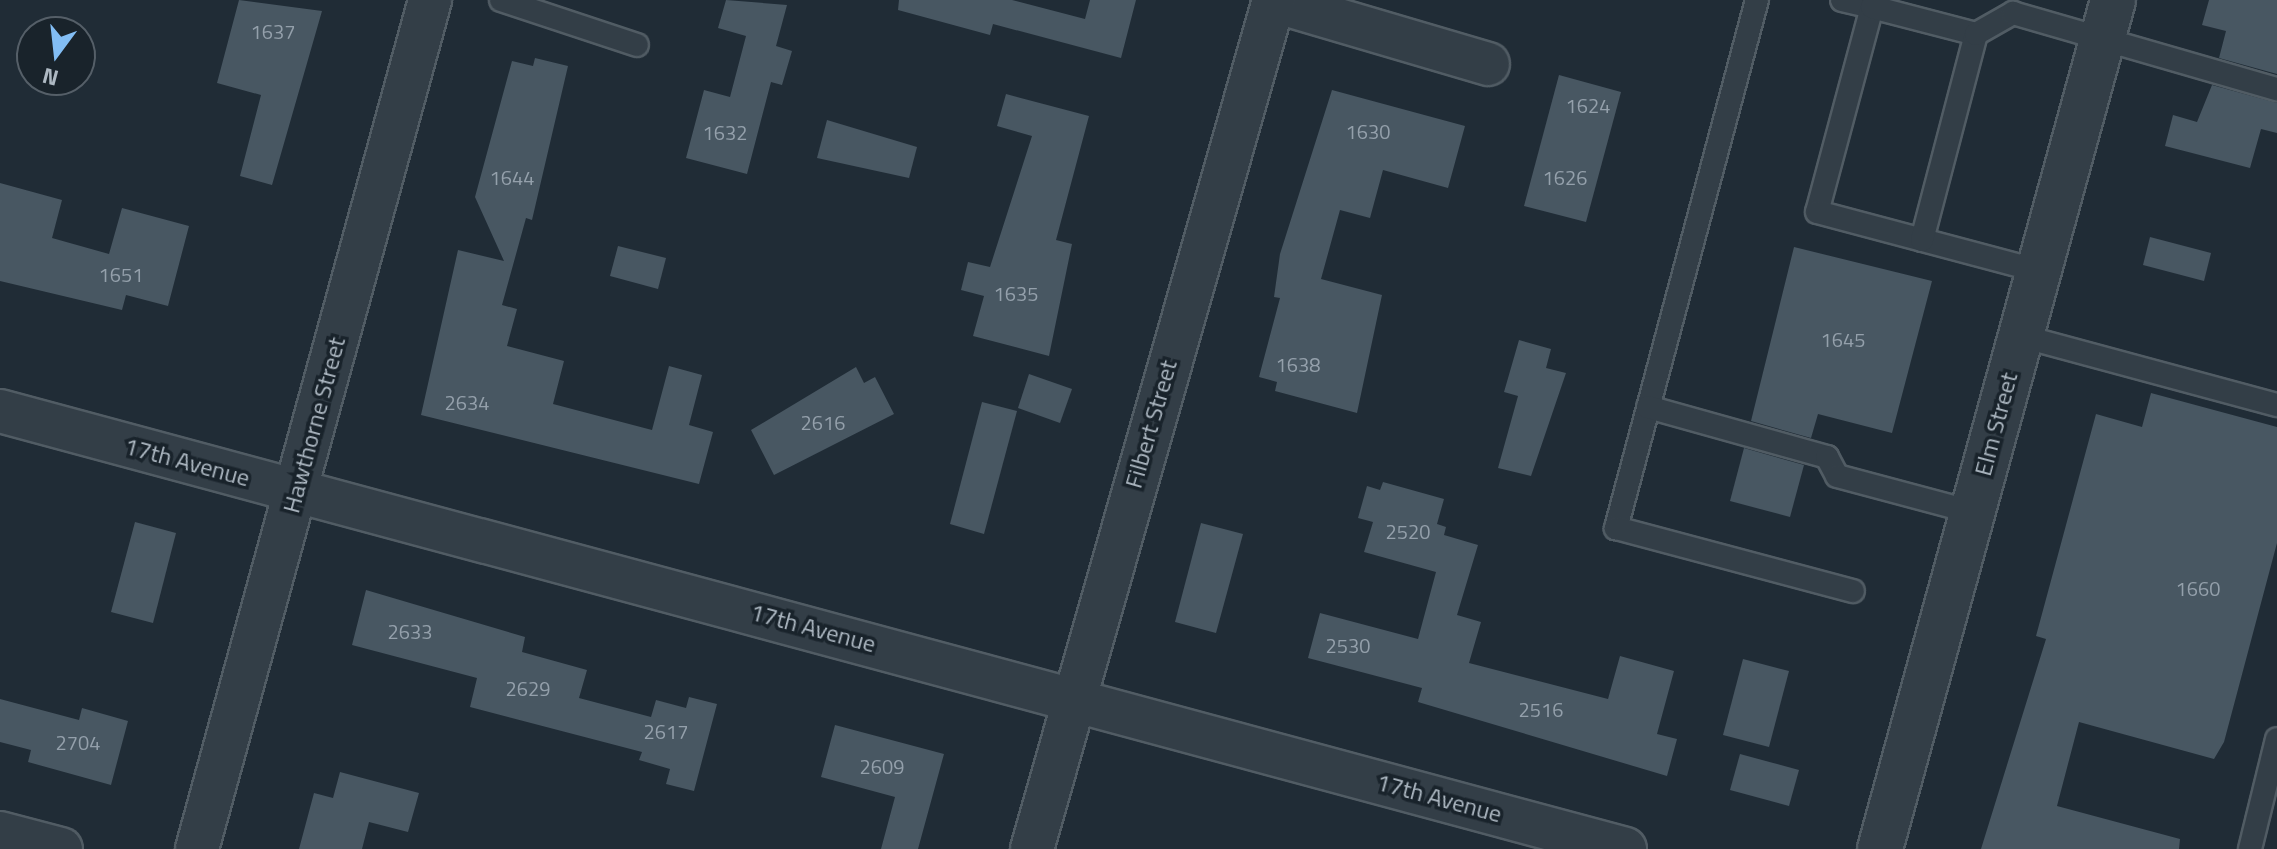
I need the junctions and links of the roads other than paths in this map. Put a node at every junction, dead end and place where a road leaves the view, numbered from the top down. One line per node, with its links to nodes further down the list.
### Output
1 (430, 0): 18 (street, Hawthorne Street)
2 (501, 0): 9 (lane)
3 (1274, 0): 10 (street); 21 (street, Filbert Street)
4 (1757, 0): 16 (lane)
5 (1842, 0): 6 (lane)
6 (1872, 7): 8 (lane); 12 (lane)
7 (2108, 20): 8 (lane); 11 (lane); 13 (street, Elm Street)
8 (1976, 34): 12 (lane)
9 (637, 45)
10 (1488, 64)
11 (2277, 89)
12 (1922, 240): 13 (lane)
13 (2039, 271): 14 (street, Elm Street)
14 (2021, 336): 15 (lane); 19 (street, Elm Street)
15 (2277, 405)
16 (1648, 407): 19 (lane); 20 (lane)
17 (0, 411): 18 (street, 17th Avenue)
18 (296, 491): 21 (street, 17th Avenue); 26 (street, Hawthorne Street)
19 (1972, 512): 29 (street, Elm Street)
20 (1853, 591)
21 (1074, 697): 24 (street, 17th Avenue); 27 (street, Filbert Street)
22 (2277, 739): 30 (lane)
23 (0, 833): 25 (street)
24 (1544, 838): 28 (street, 17th Avenue)
25 (61, 849)
26 (197, 849)
27 (1032, 849)
28 (1625, 849)
29 (1880, 849)
30 (2250, 849)

